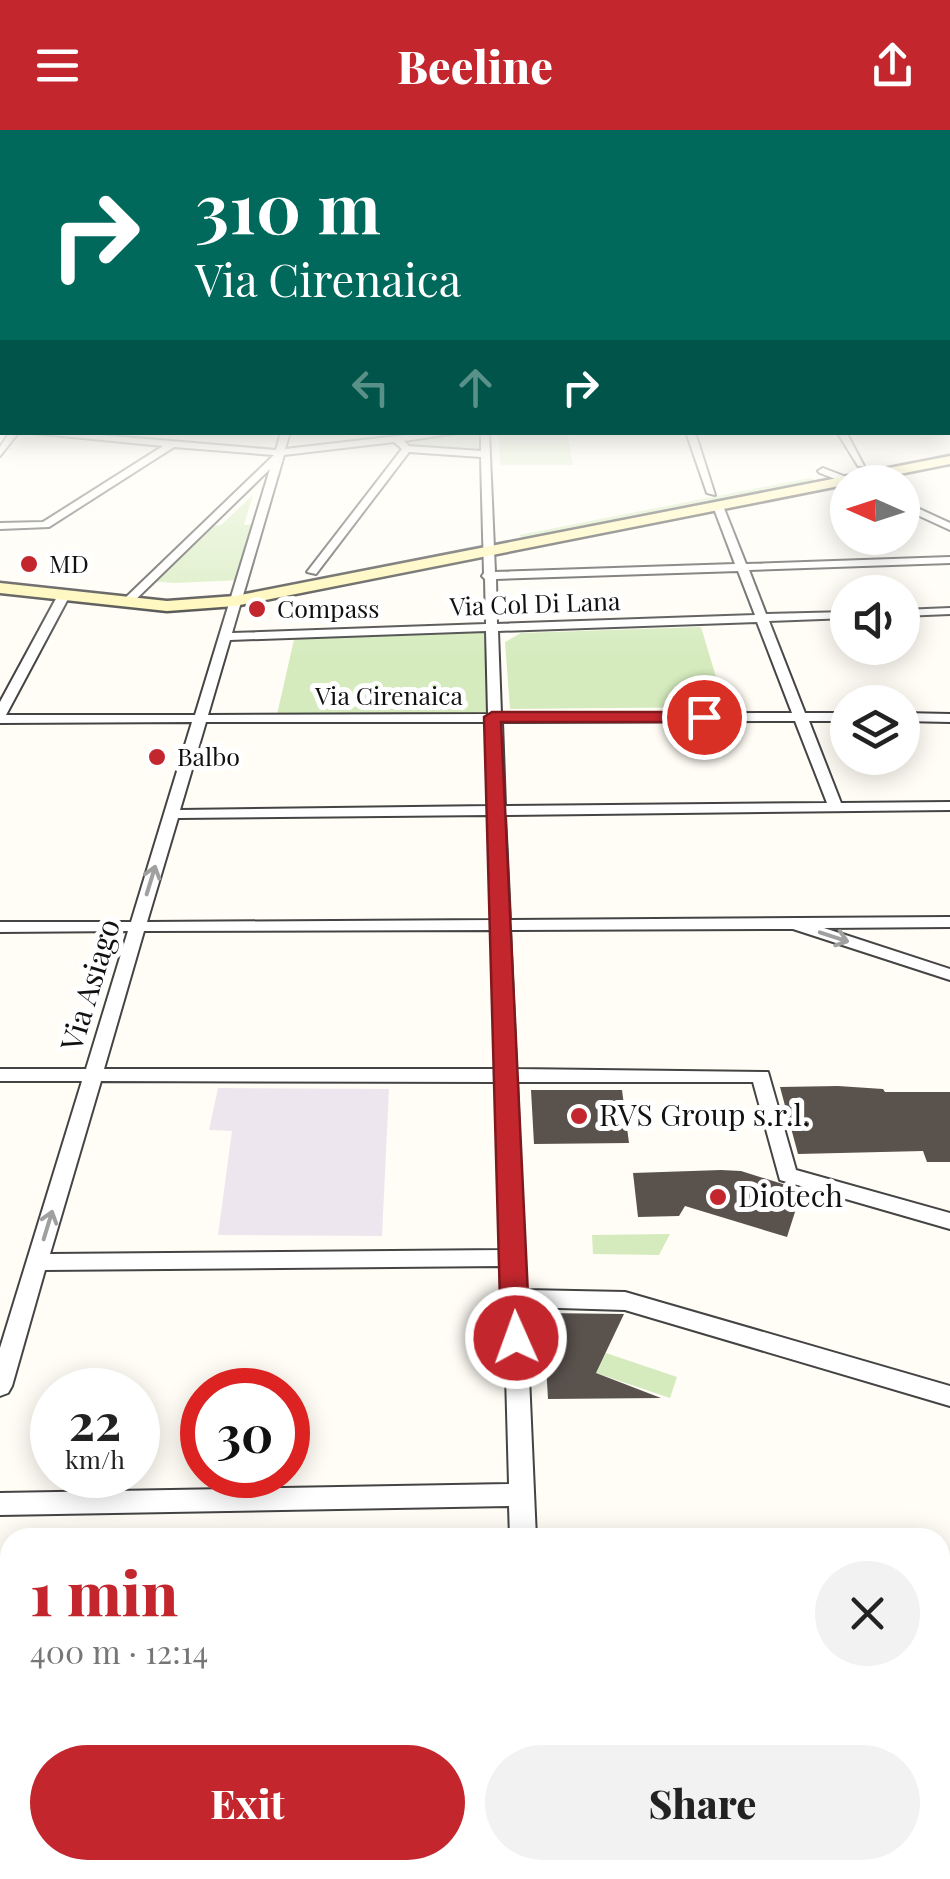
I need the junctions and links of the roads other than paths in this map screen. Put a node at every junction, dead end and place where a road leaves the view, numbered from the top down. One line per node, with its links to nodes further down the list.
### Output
1 (92, 497): 10 (street)
2 (232, 497): 22 (street)
3 (266, 497): 20 (street, Via Asiago)
4 (370, 497): 16 (street)
5 (485, 497): 12 (street)
6 (724, 497): 8 (main road)
7 (733, 497): 8 (main road)
8 (715, 499): 12 (main road); 15 (street)
9 (920, 513): 11 (street)
10 (0, 526)
11 (950, 527)
12 (486, 544): 13 (main road); 16 (main road); 18 (street)
13 (441, 559): 18 (main road); 20 (main road)
14 (950, 560): 15 (street)
15 (742, 567): 18 (street); 26 (street)
16 (312, 572): 20 (main road)
17 (0, 573): 22 (main road)
18 (487, 573): 27 (street)
19 (0, 588): 21 (main road)
20 (237, 594): 22 (main road); 28 (street, Via Asiago)
21 (64, 595): 22 (main road); 29 (street)
22 (133, 596)
23 (950, 611): 24 (street)
24 (920, 612)
25 (830, 616): 26 (street, Via Col Di Lana)
26 (762, 618): 27 (street, Via Col Di Lana); 30 (street)
27 (489, 628): 28 (street, Via Col Di Lana); 31 (street)
28 (224, 637): 35 (street, Via Asiago)
29 (0, 716): 35 (street, Via Cirenaica)
30 (801, 716): 31 (street, Via Cirenaica); 32 (street, Via Cirenaica); 37 (street)
31 (492, 717): 35 (street, Via Cirenaica); 38 (street)
32 (830, 717)
33 (920, 718): 34 (street)
34 (950, 718)
35 (200, 720): 39 (street, Via Asiago)
36 (950, 806): 37 (street)
37 (836, 808): 38 (street)
38 (496, 809): 39 (street); 42 (street)
39 (171, 814): 44 (street, Via Asiago, one-way to 39)
40 (950, 922): 41 (street)
41 (794, 924): 42 (street); 45 (street, one-way to 45)
42 (500, 926): 44 (street); 46 (street)
43 (0, 927): 44 (street)
44 (138, 927): 48 (street, Via Asiago)
45 (950, 976)
46 (506, 1074): 48 (street); 49 (street); 50 (street)
47 (0, 1075): 48 (street)
48 (93, 1075): 51 (street, Via Asiago, one-way to 48)
49 (950, 1220)
50 (513, 1258): 51 (street); 52 (street)
51 (37, 1262): 53 (street, Via Asiago)
52 (514, 1298): 54 (street); 55 (street)
53 (0, 1386)
54 (950, 1396)
55 (522, 1496): 56 (street); 57 (street)
56 (0, 1504)
57 (523, 1528)

